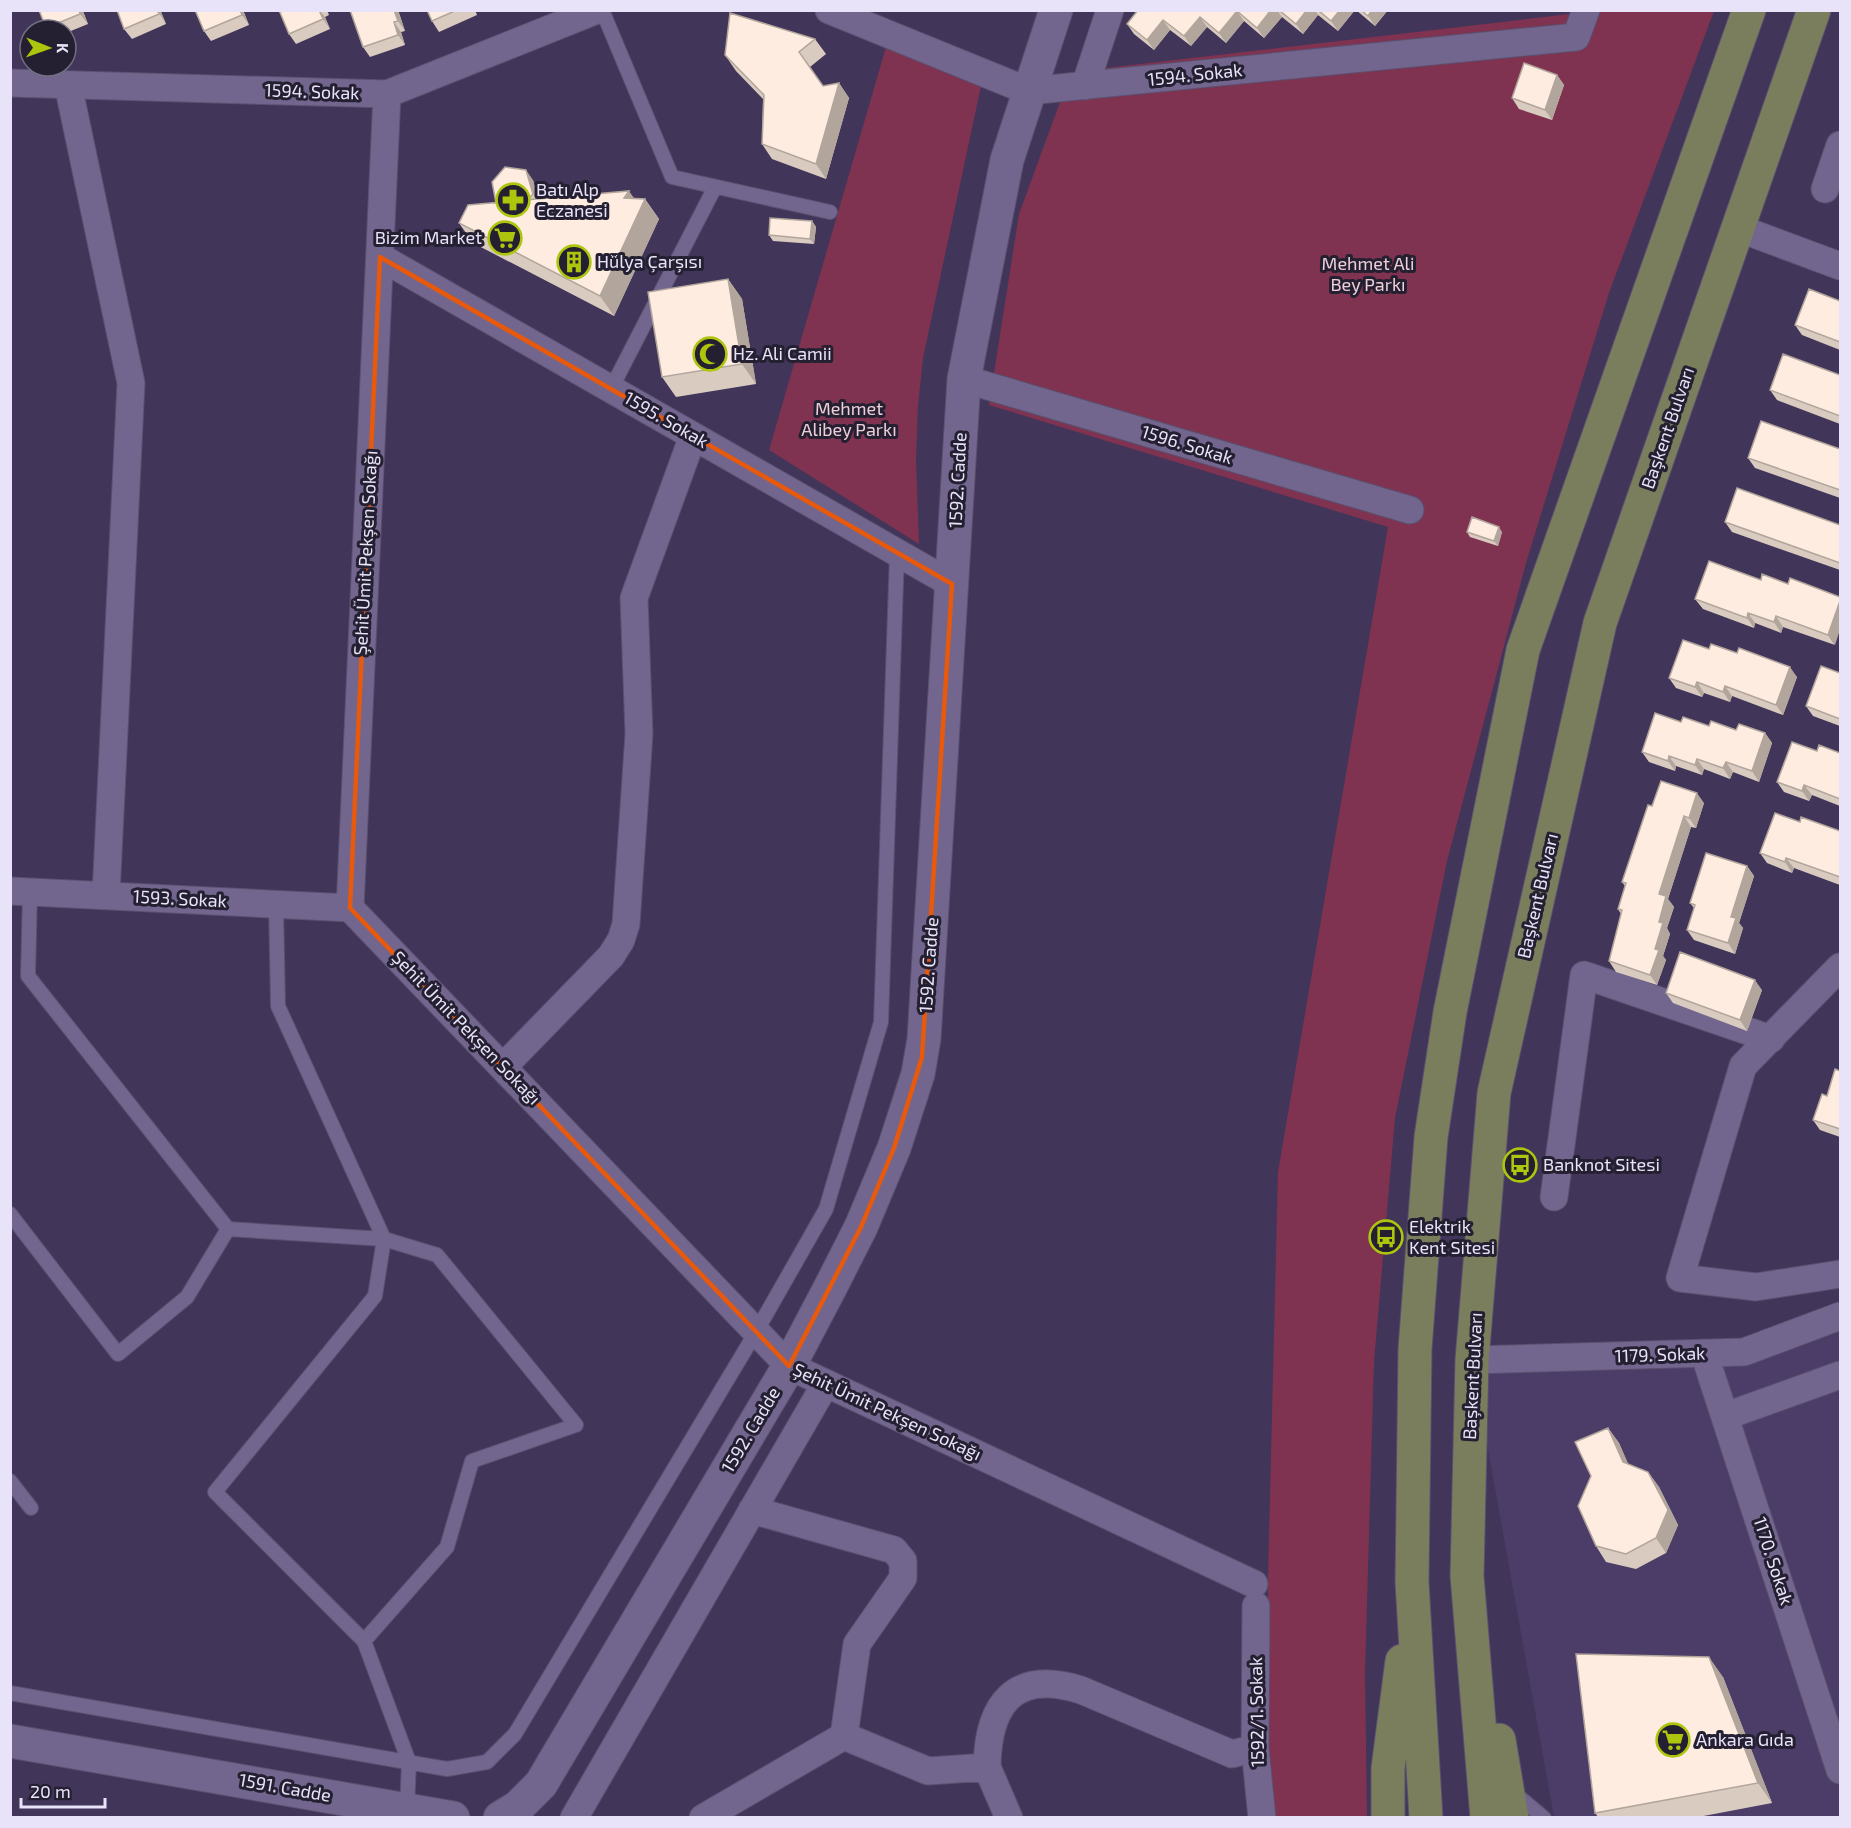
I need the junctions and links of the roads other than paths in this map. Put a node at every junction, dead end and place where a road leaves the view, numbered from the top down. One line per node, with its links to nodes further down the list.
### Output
1 (597, 10): 13 (street, 1594. Sokak)
2 (602, 10): 15 (lane)
3 (829, 10): 12 (street, 1594. Sokak)
4 (1056, 10): 12 (street, 1592. Cadde)
5 (1110, 10): 11 (street)
6 (1586, 10): 11 (street, 1594. Sokak)
7 (1749, 10): 51 (main road)
8 (1814, 10): 18 (main road, Başkent Bulvarı)
9 (10, 83): 10 (street, 1594. Sokak)
10 (68, 85): 13 (street, 1594. Sokak); 28 (street)
11 (1085, 86): 12 (street, 1594. Sokak)
12 (1028, 91): 21 (street, 1592. Cadde)
13 (387, 94): 19 (street, Şehit Ümit Pekşen Sokağı)
14 (1840, 145): 16 (street)
15 (715, 187): 17 (lane); 22 (lane)
16 (1825, 189)
17 (830, 213)
18 (1738, 228): 20 (street); 42 (main road, Başkent Bulvarı)
19 (380, 257): 22 (street, 1595. Sokak); 30 (street, Şehit Ümit Pekşen Sokağı)
20 (1840, 266)
21 (964, 379): 24 (street, 1596. Sokak); 26 (street, 1592. Cadde)
22 (611, 389): 23 (street, 1595. Sokak)
23 (693, 436): 25 (street, 1595. Sokak); 33 (street)
24 (1410, 510)
25 (897, 553): 26 (street, 1595. Sokak); 40 (lane)
26 (952, 584): 43 (street, 1592. Cadde)
27 (20, 891): 28 (street, 1593. Sokak); 36 (lane)
28 (106, 896): 29 (street, 1593. Sokak)
29 (276, 904): 30 (street, 1593. Sokak); 37 (lane)
30 (350, 908): 33 (street, Şehit Ümit Pekşen Sokağı)
31 (1840, 967): 32 (street)
32 (1771, 1039): 34 (street); 38 (street)
33 (503, 1067): 40 (street, Şehit Ümit Pekşen Sokağı)
34 (1554, 1197)
35 (10, 1214): 36 (lane)
36 (228, 1229): 37 (lane)
37 (384, 1239): 53 (lane); 53 (lane)
38 (1840, 1274)
39 (1840, 1316): 41 (street, 1179. Sokak)
40 (756, 1332): 43 (street, Şehit Ümit Pekşen Sokağı); 58 (lane)
41 (1704, 1353): 42 (street, 1179. Sokak); 46 (street, 1170. Sokak)
42 (1472, 1360): 50 (main road, Başkent Bulvarı)
43 (789, 1366): 45 (street, Şehit Ümit Pekşen Sokağı); 64 (street, 1592. Cadde)
44 (1840, 1375): 46 (street)
45 (826, 1383): 49 (street); 52 (street, Şehit Ümit Pekşen Sokağı)
46 (1726, 1416): 60 (street, 1170. Sokak)
47 (10, 1481): 48 (lane)
48 (31, 1508)
49 (752, 1510): 55 (street); 65 (street)
50 (1467, 1576): 61 (main road); 71 (main road, Başkent Bulvarı)
51 (1412, 1582): 69 (main road); 70 (main road)
52 (1255, 1595): 57 (street, 1592/1. Sokak)
53 (364, 1641): 58 (lane)
54 (10, 1693): 58 (lane)
55 (844, 1736): 59 (street); 66 (street)
56 (10, 1741): 62 (street, 1591. Cadde)
57 (1255, 1748): 59 (street); 68 (street, 1592/1. Sokak)
58 (409, 1762): 62 (lane)
59 (987, 1767): 67 (street)
60 (1840, 1770)
61 (1510, 1803): 72 (lane)
62 (407, 1809): 63 (street, 1591. Cadde)
63 (453, 1818)
64 (500, 1818)
65 (574, 1818)
66 (703, 1818)
67 (1009, 1818)
68 (1262, 1818)
69 (1388, 1818)
70 (1426, 1818)
71 (1487, 1818)
72 (1544, 1818)

